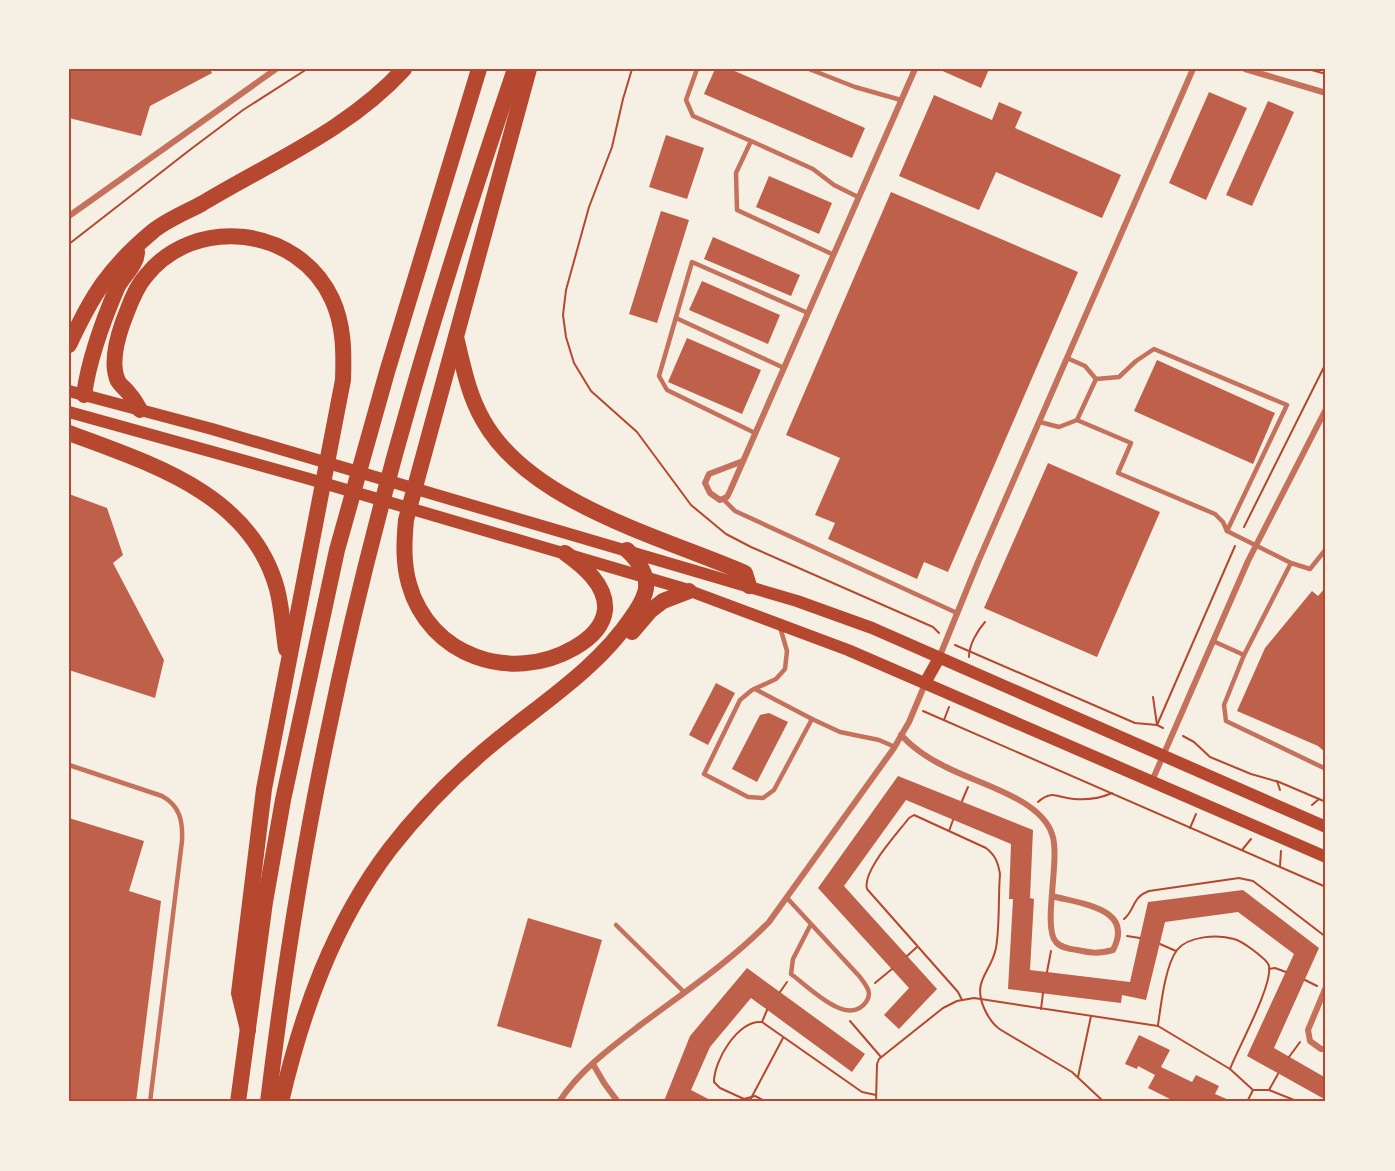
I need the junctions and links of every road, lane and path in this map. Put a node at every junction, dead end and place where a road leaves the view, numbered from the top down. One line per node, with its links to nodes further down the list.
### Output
1 (276, 69): 18 (street)
2 (307, 69): 19 (path)
3 (404, 69): 20 (highway)
4 (479, 69): 116 (highway)
5 (515, 69): 132 (highway)
6 (529, 69): 24 (highway)
7 (697, 69): 16 (lane)
8 (809, 69): 15 (lane)
9 (915, 69): 15 (street)
10 (1193, 69): 26 (street)
11 (1245, 69): 14 (street)
12 (1308, 69): 13 (path)
13 (1326, 74)
14 (1326, 93)
15 (901, 100): 17 (street)
16 (751, 141): 17 (lane); 21 (lane)
17 (858, 197): 21 (street)
18 (69, 216)
19 (69, 244)
20 (137, 246): 25 (highway); 29 (highway)
21 (832, 254): 22 (street)
22 (808, 313): 23 (lane); 27 (street)
23 (676, 318): 27 (lane); 36 (lane)
24 (456, 333): 43 (highway); 46 (highway)
25 (69, 345)
26 (1067, 358): 28 (lane); 34 (street)
27 (784, 368): 36 (street)
28 (1096, 379): 33 (lane); 39 (lane)
29 (77, 393): 31 (main road); 32 (main road)
30 (1326, 409): 40 (street)
31 (140, 410): 41 (main road); 57 (highway)
32 (74, 413): 43 (main road)
33 (1077, 420): 34 (lane); 39 (lane)
34 (1040, 422): 48 (street)
35 (69, 433): 57 (highway)
36 (755, 433): 37 (street)
37 (743, 461): 38 (street); 38 (street)
38 (723, 499): 48 (lane)
39 (1227, 531): 40 (lane)
40 (1256, 547): 44 (lane); 52 (street)
41 (627, 549): 45 (highway); 46 (main road)
42 (1326, 549): 44 (lane)
43 (565, 553): 45 (main road)
44 (1291, 563): 55 (lane)
45 (644, 577): 47 (main road); 51 (highway)
46 (749, 586): 56 (main road)
47 (686, 589): 50 (main road); 51 (highway)
48 (957, 613): 56 (street)
49 (985, 622): 54 (path)
50 (779, 624): 58 (main road); 59 (lane)
51 (622, 631): 133 (highway)
52 (1213, 641): 55 (lane); 64 (street)
53 (956, 646): 54 (path)
54 (969, 651): 63 (path)
55 (1244, 655): 69 (lane)
56 (939, 658): 58 (main road); 67 (main road)
57 (288, 664): 116 (highway)
58 (926, 682): 61 (street); 71 (main road)
59 (755, 689): 62 (lane); 62 (lane)
60 (1153, 697): 63 (path)
61 (915, 707): 65 (street); 74 (path)
62 (812, 719): 66 (lane)
63 (1157, 725): 64 (path)
64 (1173, 732): 67 (street); 72 (path)
65 (901, 735): 66 (street); 70 (street)
66 (895, 747): 90 (street)
67 (1163, 756): 71 (street); 81 (main road)
68 (69, 765): 130 (lane)
69 (1326, 769)
70 (972, 779): 76 (path); 79 (street)
71 (1152, 781): 86 (main road)
72 (1277, 781): 73 (path); 75 (path)
73 (1280, 790)
74 (1112, 794): 79 (path); 85 (path)
75 (1319, 799): 77 (path); 78 (path)
76 (962, 801)
77 (1326, 802)
78 (1312, 805)
79 (1031, 808): 89 (street)
80 (953, 820): 82 (path)
81 (1326, 827)
82 (949, 831): 97 (path); 108 (path)
83 (1254, 835): 85 (path)
84 (1281, 848): 87 (path)
85 (1242, 850): 87 (path)
86 (1326, 857)
87 (1280, 867): 88 (path)
88 (1326, 887)
89 (1052, 896): 92 (street); 95 (street)
90 (788, 899): 91 (lane); 106 (street)
91 (811, 924): 105 (lane); 112 (lane)
92 (1118, 924): 94 (path); 95 (street)
93 (616, 925): 106 (lane)
94 (1326, 937)
95 (1056, 943): 102 (path)
96 (1160, 944): 98 (path)
97 (917, 947): 99 (path); 109 (path)
98 (1176, 951): 101 (path); 115 (path)
99 (907, 956)
100 (892, 969): 105 (path)
101 (1269, 969): 103 (path); 123 (path)
102 (1047, 972)
103 (1286, 972)
104 (1326, 987): 117 (street)
105 (869, 989): 112 (lane)
106 (684, 992): 122 (street)
107 (1044, 993): 110 (path)
108 (980, 999): 109 (path); 110 (path); 125 (path)
109 (962, 1000): 120 (path)
110 (1041, 1009): 113 (path)
111 (767, 1010): 114 (path)
112 (850, 1012): 120 (path)
113 (1091, 1016): 115 (path); 125 (path)
114 (762, 1022): 118 (path); 129 (path)
115 (1158, 1026): 123 (path)
116 (248, 1030): 131 (highway)
117 (1309, 1036): 119 (street); 121 (path)
118 (784, 1037): 128 (path); 129 (path)
119 (1326, 1049)
120 (881, 1057): 128 (path)
121 (1289, 1057)
122 (593, 1064): 134 (street); 135 (street)
123 (1230, 1069): 126 (path)
124 (1278, 1074): 127 (path)
125 (1078, 1077): 139 (path)
126 (1253, 1090): 127 (path); 140 (path)
127 (1269, 1090): 141 (path)
128 (876, 1095): 138 (path)
129 (751, 1098): 136 (path); 137 (path)
130 (150, 1102)
131 (238, 1102)
132 (268, 1102)
133 (281, 1102)
134 (560, 1102)
135 (618, 1102)
136 (749, 1102)
137 (767, 1102)
138 (876, 1102)
139 (1104, 1102)
140 (1247, 1102)
141 (1299, 1102)

